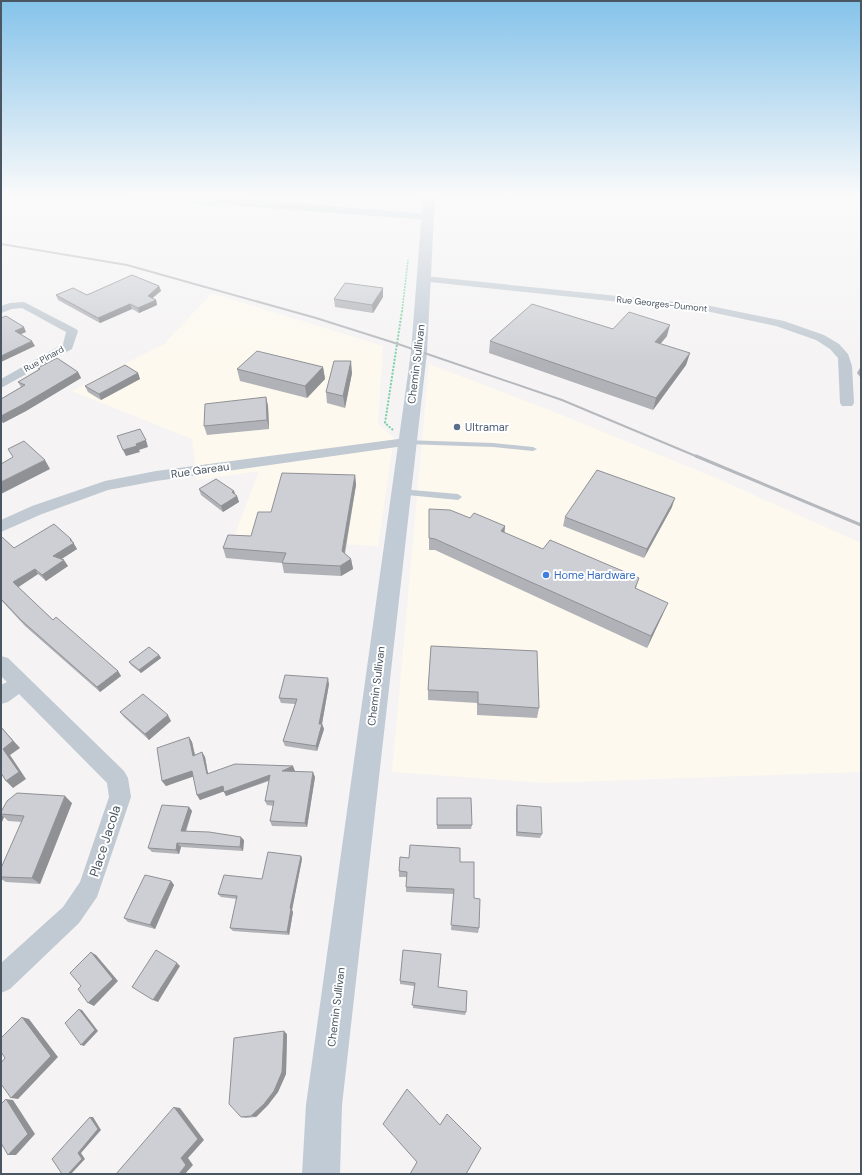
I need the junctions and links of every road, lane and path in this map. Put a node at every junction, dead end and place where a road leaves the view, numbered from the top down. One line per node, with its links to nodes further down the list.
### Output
1 (426, 252): 3 (main road, Chemin Sullivan)
2 (409, 254): 7 (path)
3 (424, 279): 6 (street, Rue Georges-Dumont); 7 (main road, Chemin Sullivan)
4 (1, 310): 5 (street, Rue Pinard)
5 (1, 384)
6 (847, 403)
7 (406, 442): 8 (lane); 9 (main road, Chemin Sullivan); 11 (street, Rue Gareau)
8 (533, 449)
9 (400, 492): 10 (lane); 16 (main road, Chemin Sullivan)
10 (458, 497)
11 (1, 526)
12 (1, 664): 13 (street, Place Jacola)
13 (20, 683): 14 (street); 15 (street, Place Jacola)
14 (1, 696)
15 (1, 980)
16 (322, 1174)

